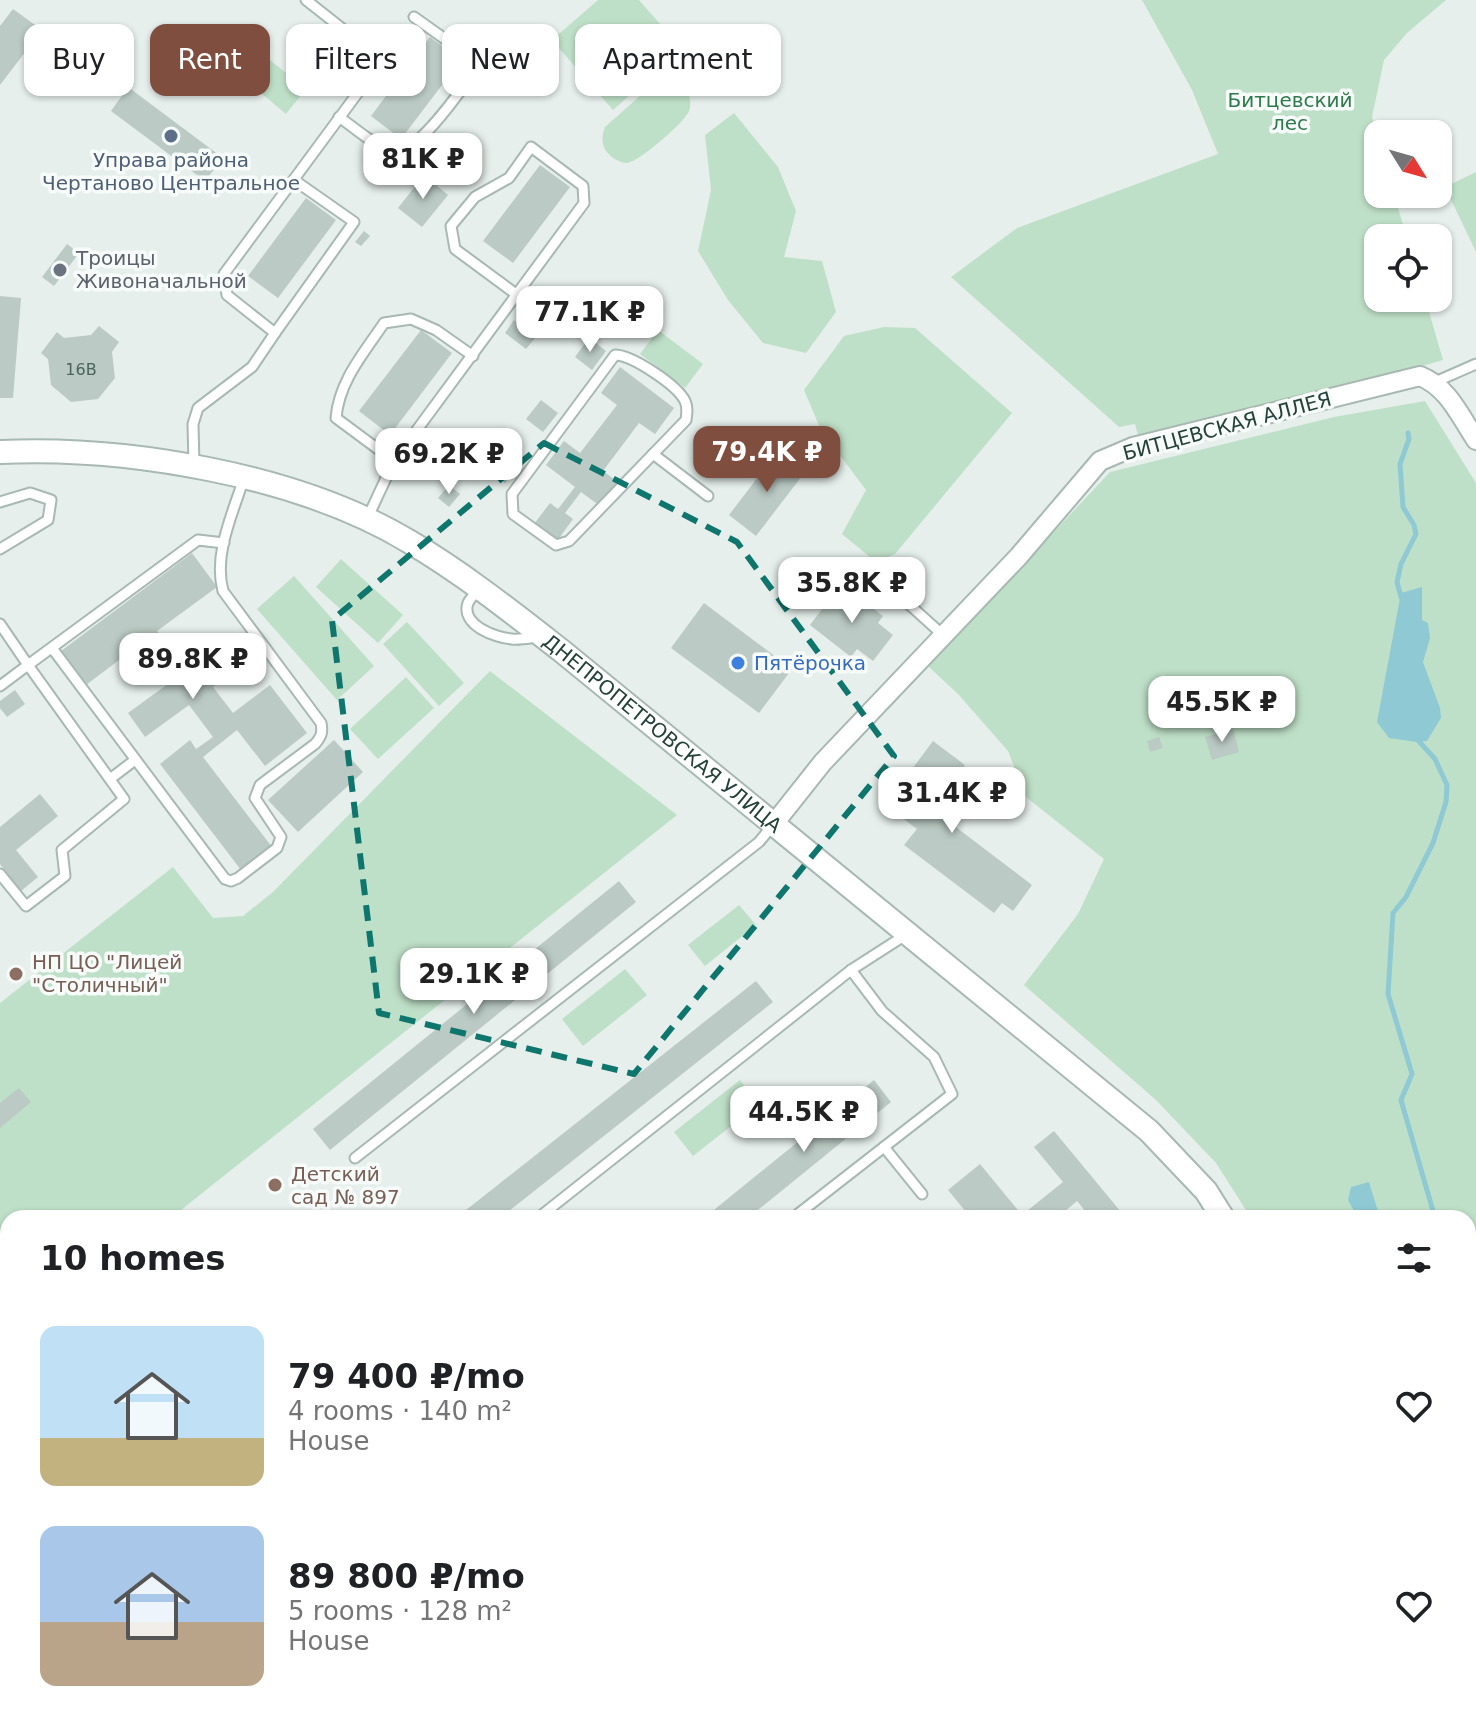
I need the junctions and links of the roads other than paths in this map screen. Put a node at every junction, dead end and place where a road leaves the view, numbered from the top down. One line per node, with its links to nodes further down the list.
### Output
1 (306, 0): 3 (lane)
2 (414, 17): 3 (lane)
3 (339, 117): 4 (lane)
4 (294, 180): 6 (lane); 6 (lane)
5 (516, 294): 5 (lane); 7 (lane)
6 (275, 333): 14 (lane)
7 (473, 356): 13 (lane); 13 (lane)
8 (1476, 364): 9 (lane)
9 (1435, 382): 10 (street); 24 (street, БИТЦЕВСКАЯ АЛЛЕЯ)
10 (1476, 440)
11 (0, 452): 14 (street, ДНЕПРОПЕТРОВСКАЯ УЛИЦА)
12 (653, 454): 12 (lane); 16 (lane)
13 (394, 461): 18 (lane)
14 (194, 467): 15 (street, ДНЕПРОПЕТРОВСКАЯ УЛИЦА)
15 (244, 478): 18 (street, ДНЕПРОПЕТРОВСКАЯ УЛИЦА); 19 (lane)
16 (708, 496)
17 (0, 502): 20 (lane)
18 (367, 519): 22 (street, ДНЕПРОПЕТРОВСКАЯ УЛИЦА)
19 (224, 543): 26 (lane); 29 (lane)
20 (0, 549)
21 (871, 570): 24 (lane)
22 (480, 588): 25 (street, ДНЕПРОПЕТРОВСКАЯ УЛИЦА); 25 (lane)
23 (0, 624): 27 (lane)
24 (944, 636): 31 (street, БИТЦЕВСКАЯ АЛЛЕЯ)
25 (543, 637): 31 (street, ДНЕПРОПЕТРОВСКАЯ УЛИЦА)
26 (52, 648): 27 (lane); 29 (lane)
27 (28, 665): 28 (lane); 30 (lane)
28 (0, 686)
29 (135, 760): 30 (lane)
30 (110, 779): 32 (lane)
31 (773, 825): 33 (street, ДНЕПРОПЕТРОВСКАЯ УЛИЦА); 36 (lane)
32 (0, 874)
33 (907, 934): 34 (lane); 40 (street, ДНЕПРОПЕТРОВСКАЯ УЛИЦА)
34 (851, 970): 35 (lane); 38 (lane)
35 (884, 1147): 37 (lane); 39 (lane)
36 (355, 1158)
37 (922, 1194)
38 (548, 1210)
39 (803, 1210)
40 (1218, 1210)

